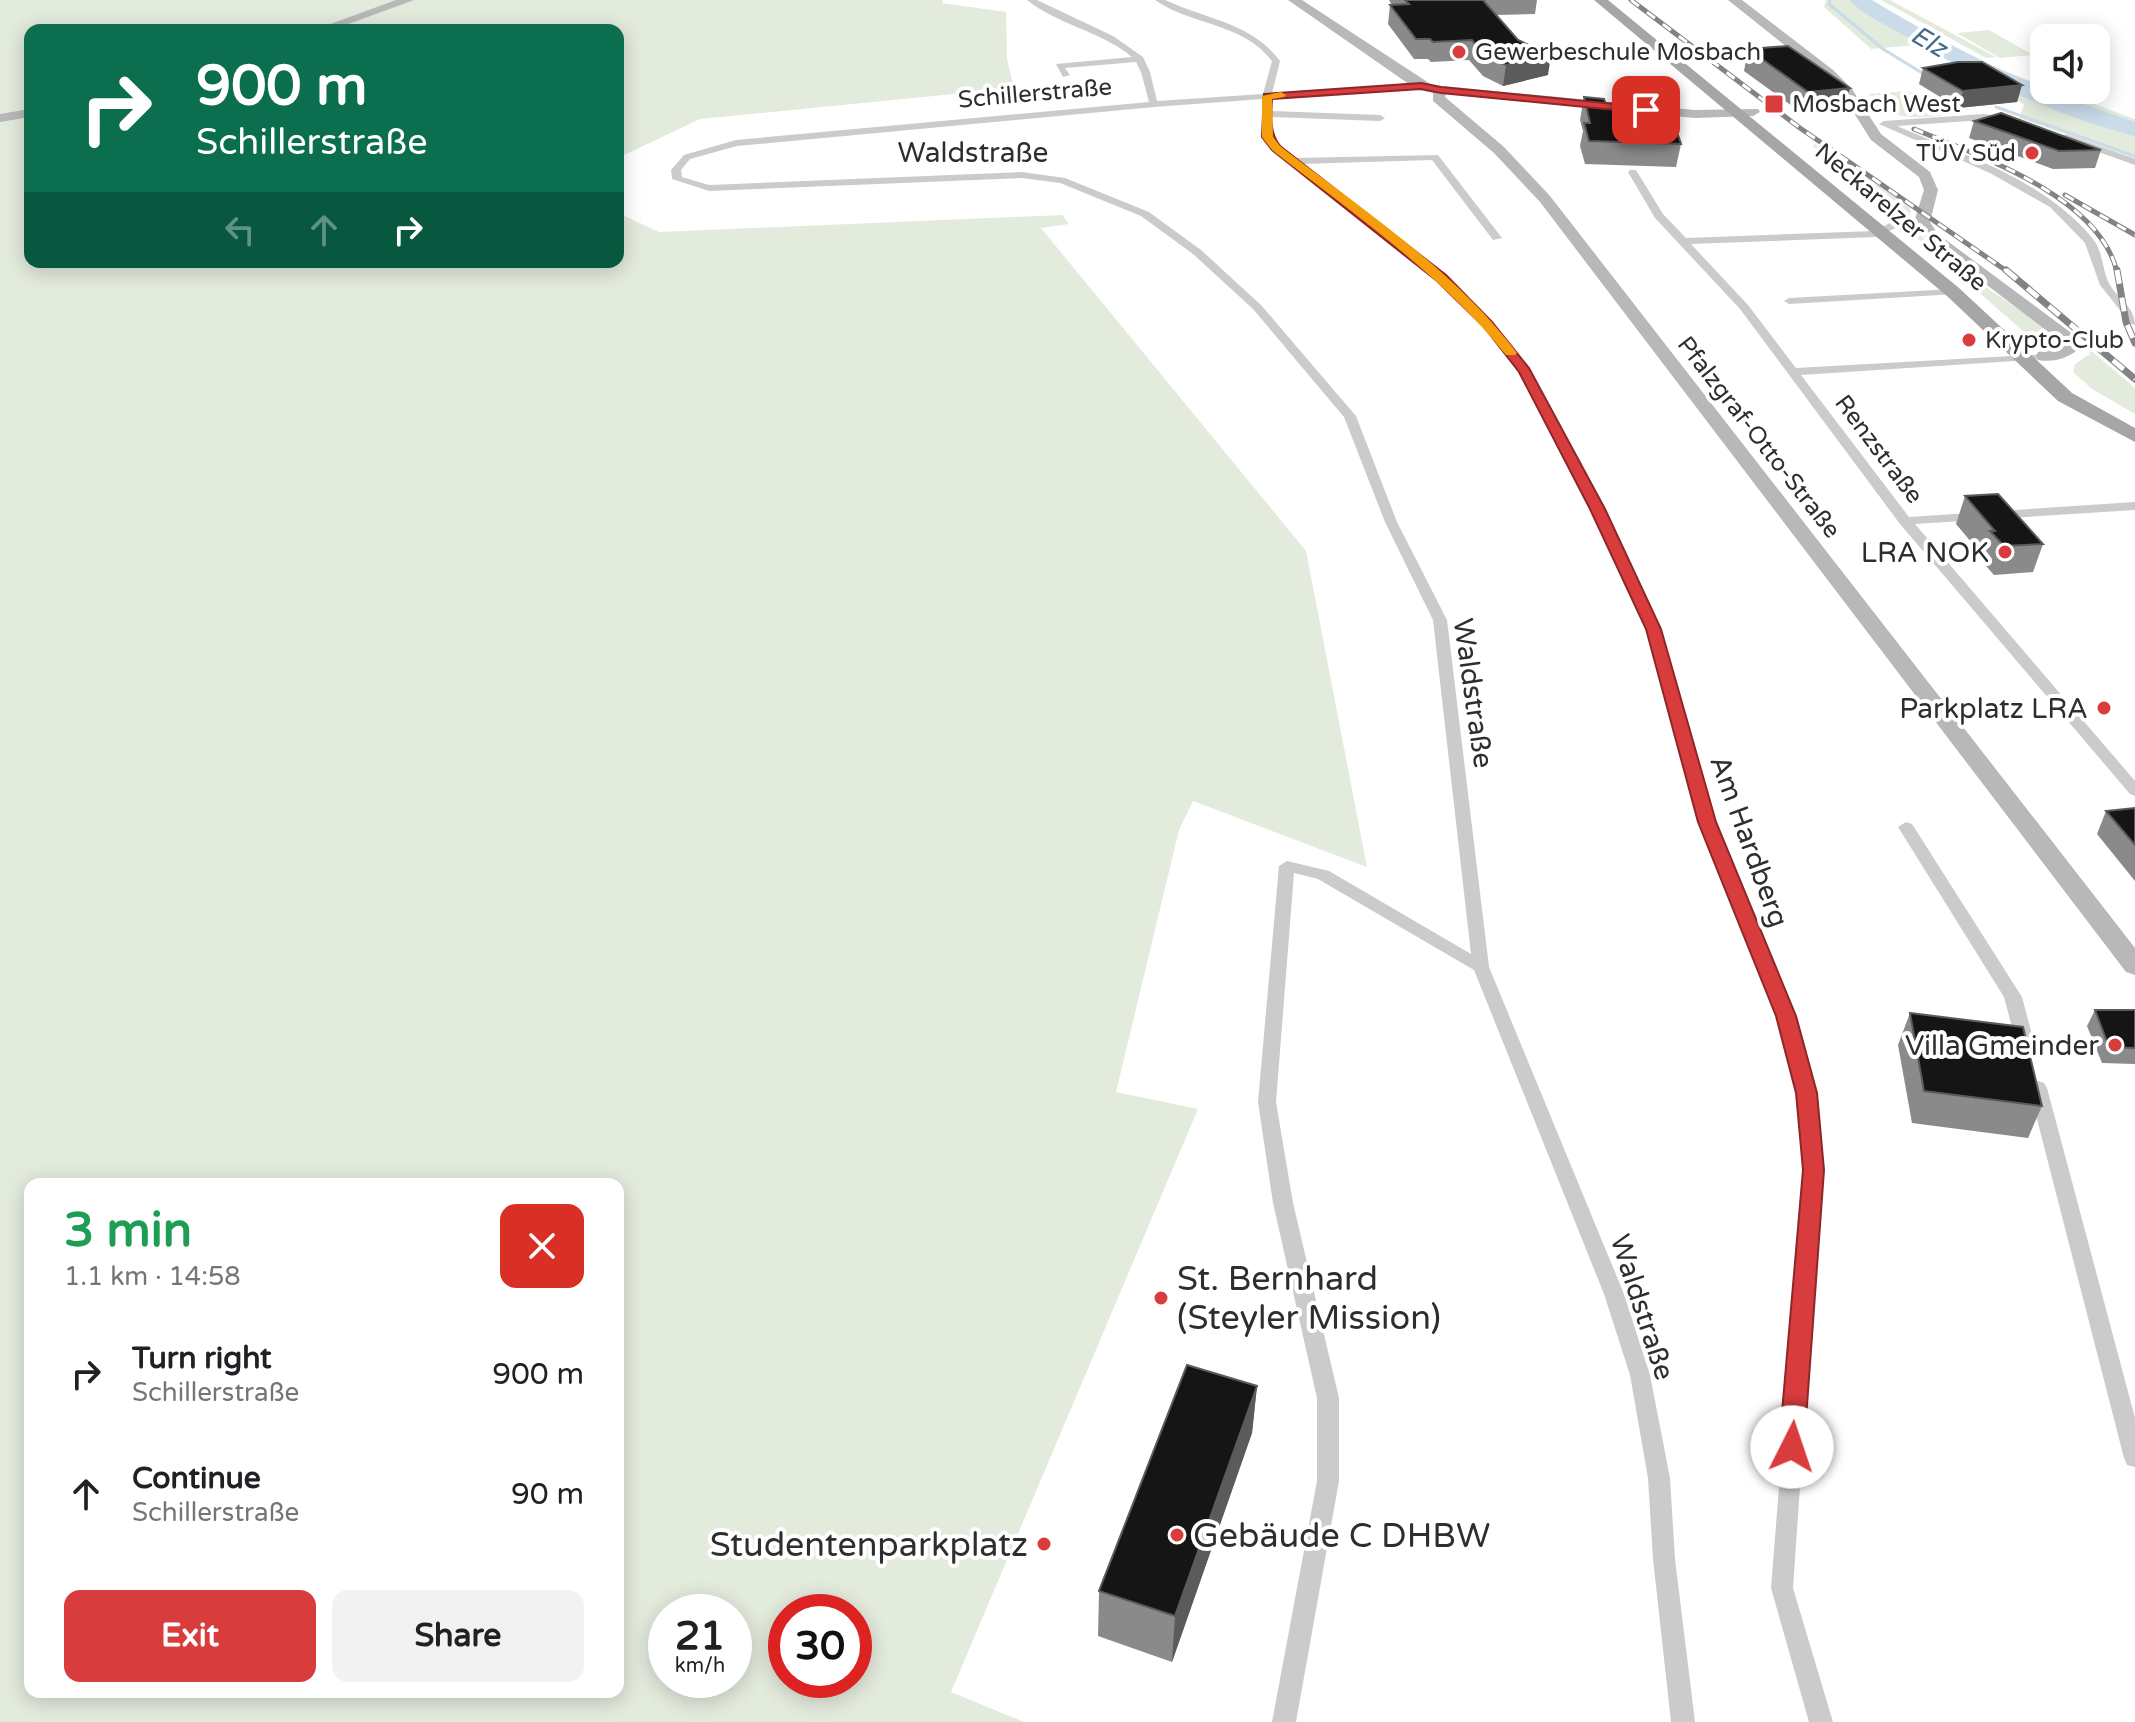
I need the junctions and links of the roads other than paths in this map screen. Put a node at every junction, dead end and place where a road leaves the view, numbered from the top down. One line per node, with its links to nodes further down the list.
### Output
1 (408, 0): 7 (street)
2 (1031, 0): 8 (street)
3 (1159, 0): 12 (street, Am Hardberg)
4 (1294, 0): 10 (street)
5 (1601, 0): 14 (main road); 15 (main road, Neckarelzer Straße)
6 (1734, 0): 21 (street)
7 (338, 24)
8 (1140, 59): 9 (street); 13 (street)
9 (1066, 75)
10 (1421, 86): 11 (street); 12 (street, Schillerstraße)
11 (1441, 90): 15 (street); 42 (street, Pfalzgraf-Otto-Straße)
12 (1267, 96): 13 (street, Schillerstraße); 17 (street, Am Hardberg)
13 (1154, 104): 26 (street, Schillerstraße)
14 (1753, 112): 15 (street); 27 (main road)
15 (1734, 113): 27 (main road, Neckarelzer Straße)
16 (24, 114): 18 (street)
17 (1266, 114): 19 (street); 23 (street, Am Hardberg)
18 (0, 118)
19 (1380, 118)
20 (2020, 122): 21 (street)
21 (1875, 124): 32 (street); 33 (street)
22 (2055, 134): 24 (street)
23 (1292, 161): 28 (street); 47 (street, Am Hardberg)
24 (2135, 162)
25 (1633, 172): 29 (street, Renzstraße)
26 (681, 182): 43 (street, Waldstraße)
27 (1888, 229): 29 (street); 30 (main road, Neckarelzer Straße); 33 (main road)
28 (1497, 238)
29 (1683, 241): 35 (street, Renzstraße)
30 (1953, 292): 31 (street); 34 (main road, Neckarelzer Straße)
31 (1789, 301)
32 (2135, 322)
33 (2044, 356): 34 (street); 36 (main road)
34 (2010, 358): 35 (street); 37 (main road, Neckarelzer Straße)
35 (1793, 372): 39 (street, Renzstraße)
36 (2135, 419)
37 (2135, 436)
38 (2135, 506): 39 (street)
39 (1905, 521): 40 (street, Renzstraße)
40 (2135, 791)
41 (1906, 827): 44 (street)
42 (2135, 966)
43 (1481, 967): 45 (street); 46 (street, Waldstraße)
44 (2135, 1458)
45 (1284, 1722)
46 (1683, 1722)
47 (1821, 1722)

